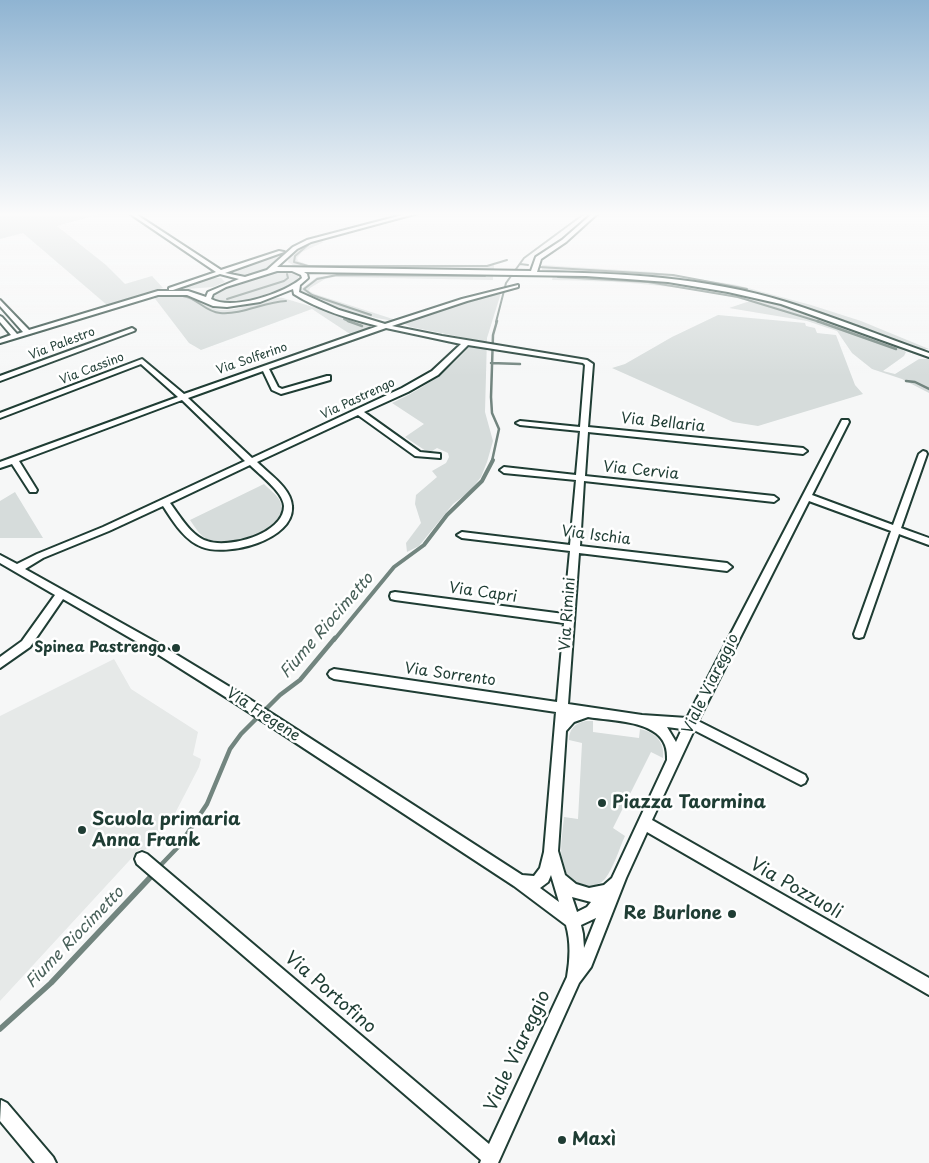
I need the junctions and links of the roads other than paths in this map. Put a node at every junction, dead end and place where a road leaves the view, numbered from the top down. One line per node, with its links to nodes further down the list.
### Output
1 (214, 267): 10 (street)
2 (244, 267): 10 (street)
3 (272, 267): 7 (street)
4 (293, 267): 6 (street)
5 (536, 267): 9 (street)
6 (295, 269): 7 (street); 8 (street); 12 (street)
7 (270, 270): 11 (street)
8 (345, 270): 9 (street); 12 (street)
9 (534, 273): 28 (street)
10 (224, 274): 11 (street); 14 (street); 16 (street)
11 (247, 278): 14 (street)
12 (304, 281): 13 (street)
13 (297, 285): 17 (street); 19 (street)
14 (224, 286): 18 (street)
15 (516, 286): 22 (street, Via Solferino)
16 (171, 288)
17 (266, 297): 18 (street); 19 (street)
18 (208, 300): 24 (street)
19 (311, 301): 22 (street)
20 (0, 302): 24 (street)
21 (0, 318): 25 (street)
22 (384, 324): 27 (street); 29 (street, Via Solferino)
23 (132, 330): 31 (street, Via Palestro)
24 (28, 333): 25 (street)
25 (16, 337): 26 (street)
26 (0, 341)
27 (467, 342): 33 (street, Via Pastrengo); 37 (street, Via Rimini)
28 (929, 354)
29 (265, 368): 30 (street); 32 (street, Via Solferino)
30 (327, 378)
31 (0, 379)
32 (182, 396): 34 (street, Via Cassino); 41 (street, Via Solferino); 42 (street)
33 (358, 412): 40 (street); 42 (street, Via Pastrengo)
34 (0, 416)
35 (845, 422): 47 (street, Viale Viareggio)
36 (520, 423): 37 (street, Via Bellaria)
37 (584, 429): 38 (street, Via Bellaria); 45 (street, Via Rimini)
38 (803, 451)
39 (923, 454): 50 (street)
40 (437, 456)
41 (14, 460): 43 (street, Via Solferino); 46 (street)
42 (250, 463): 49 (street, Via Pastrengo); 49 (street)
43 (0, 465)
44 (504, 470): 45 (street, Via Cervia)
45 (579, 478): 48 (street, Via Cervia); 53 (street, Via Rimini)
46 (33, 490)
47 (806, 496): 50 (street); 66 (street, Viale Viareggio)
48 (774, 499)
49 (164, 502): 56 (street, Via Pastrengo)
50 (896, 530): 52 (street); 60 (street)
51 (462, 535): 53 (street, Via Ischia)
52 (929, 542)
53 (573, 548): 55 (street, Via Ischia); 59 (street, Via Rimini)
54 (0, 559): 56 (street, Via Fregene)
55 (727, 567)
56 (17, 569): 57 (street, Via Fregene)
57 (60, 594): 61 (street); 75 (street, Via Fregene)
58 (395, 596): 59 (street, Via Capri)
59 (568, 619): 63 (street, Via Rimini)
60 (859, 634)
61 (0, 662)
62 (334, 674): 63 (street, Via Sorrento)
63 (561, 706): 64 (street); 67 (street, Via Rimini)
64 (593, 712): 65 (street); 67 (street)
65 (642, 720): 66 (street); 68 (street)
66 (690, 724): 68 (street, Viale Viareggio); 69 (street)
67 (559, 732): 71 (street, Via Rimini)
68 (672, 765): 70 (street, Viale Viareggio)
69 (801, 779)
70 (644, 823): 74 (street, Viale Viareggio); 79 (street, Via Pozzuoli)
71 (551, 851): 73 (street, Via Rimini); 75 (street)
72 (144, 861): 81 (street, Via Portofino)
73 (558, 875): 76 (street); 77 (street, Via Rimini)
74 (620, 875): 76 (street, Viale Viareggio); 78 (street, Viale Viareggio)
75 (519, 881): 77 (street, Via Fregene)
76 (608, 891): 77 (street, Viale Viareggio)
77 (573, 921): 78 (street, Via Rimini)
78 (574, 978): 81 (street, Viale Viareggio)
79 (929, 987)
80 (1, 1109): 82 (street)
81 (490, 1160)
82 (47, 1163)

